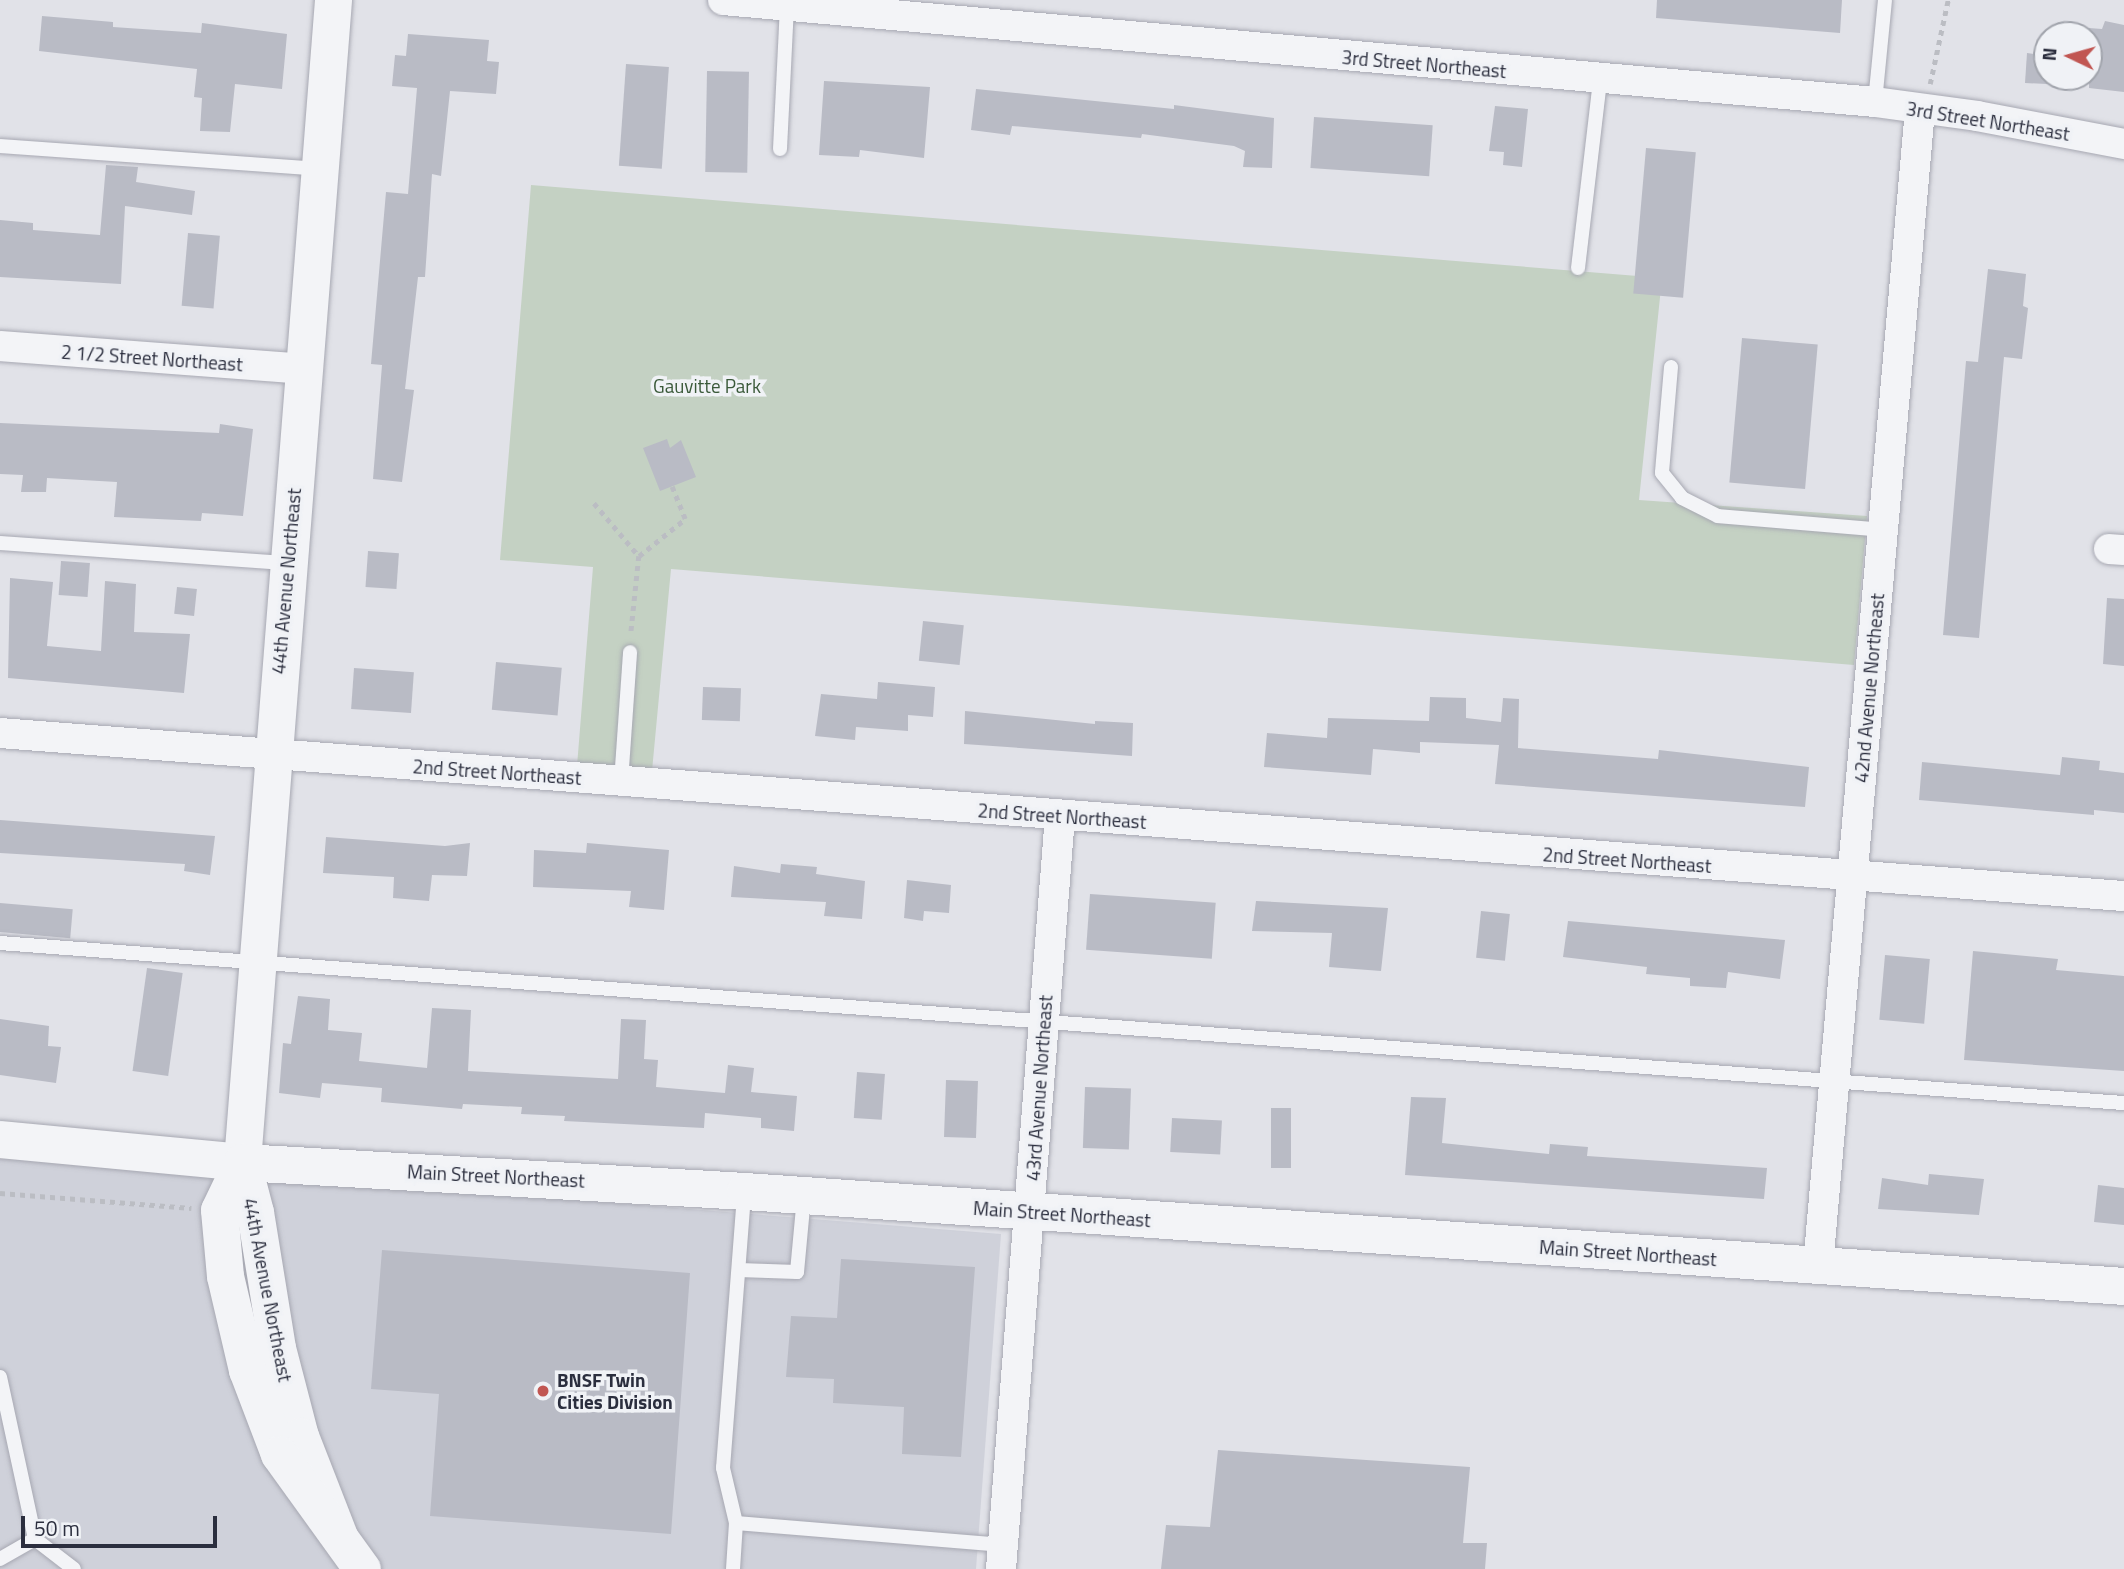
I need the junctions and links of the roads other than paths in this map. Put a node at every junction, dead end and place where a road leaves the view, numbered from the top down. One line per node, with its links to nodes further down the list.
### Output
1 (333, 0): 11 (street, 44th Avenue Northeast)
2 (723, 0): 4 (street, 3rd Street Northeast)
3 (1885, 0): 6 (lane)
4 (787, 6): 5 (street, 3rd Street Northeast); 10 (lane)
5 (1600, 80): 6 (street, 3rd Street Northeast); 12 (lane)
6 (1875, 102): 7 (street, 3rd Street Northeast)
7 (1920, 110): 8 (street, 3rd Street Northeast); 16 (street, 42nd Avenue Northeast)
8 (2124, 144)
9 (0, 146): 11 (lane)
10 (780, 149)
11 (320, 169): 15 (street, 44th Avenue Northeast)
12 (1578, 268)
13 (0, 346): 15 (street, 2 1/2 Street Northeast)
14 (1671, 367): 16 (lane)
15 (304, 369): 18 (street, 44th Avenue Northeast)
16 (1883, 530): 24 (street, 42nd Avenue Northeast)
17 (0, 543): 18 (lane)
18 (288, 563): 21 (street, 44th Avenue Northeast)
19 (630, 653): 22 (lane)
20 (0, 733): 21 (street, 2nd Street Northeast)
21 (271, 754): 22 (street, 2nd Street Northeast); 27 (street, 44th Avenue Northeast)
22 (621, 782): 23 (street, 2nd Street Northeast)
23 (1060, 816): 24 (street, 2nd Street Northeast); 28 (street, 43rd Avenue Northeast)
24 (1852, 877): 25 (street, 2nd Street Northeast); 29 (street, 42nd Avenue Northeast)
25 (2124, 896)
26 (0, 943): 27 (lane)
27 (254, 962): 28 (lane); 32 (street, 44th Avenue Northeast)
28 (1044, 1022): 29 (lane); 35 (street, 43rd Avenue Northeast)
29 (1835, 1082): 30 (lane); 36 (street, 42nd Avenue Northeast)
30 (2124, 1103)
31 (0, 1139): 32 (street, Main Street Northeast)
32 (242, 1162): 33 (street, Main Street Northeast); 41 (street, 44th Avenue Northeast); 41 (street, 44th Avenue Northeast)
33 (745, 1191): 34 (street, Main Street Northeast); 37 (lane)
34 (804, 1195): 35 (street, Main Street Northeast); 37 (lane)
35 (1029, 1211): 36 (street, Main Street Northeast); 43 (street, 43rd Avenue Northeast)
36 (1818, 1266): 38 (street, Main Street Northeast)
37 (738, 1270): 40 (lane)
38 (2124, 1286)
39 (0, 1377): 42 (lane)
40 (736, 1523): 43 (lane); 47 (lane)
41 (338, 1535): 46 (street, 44th Avenue Northeast)
42 (35, 1539): 44 (lane); 45 (lane)
43 (1002, 1557)
44 (0, 1559)
45 (74, 1569)
46 (362, 1569)
47 (733, 1569)

